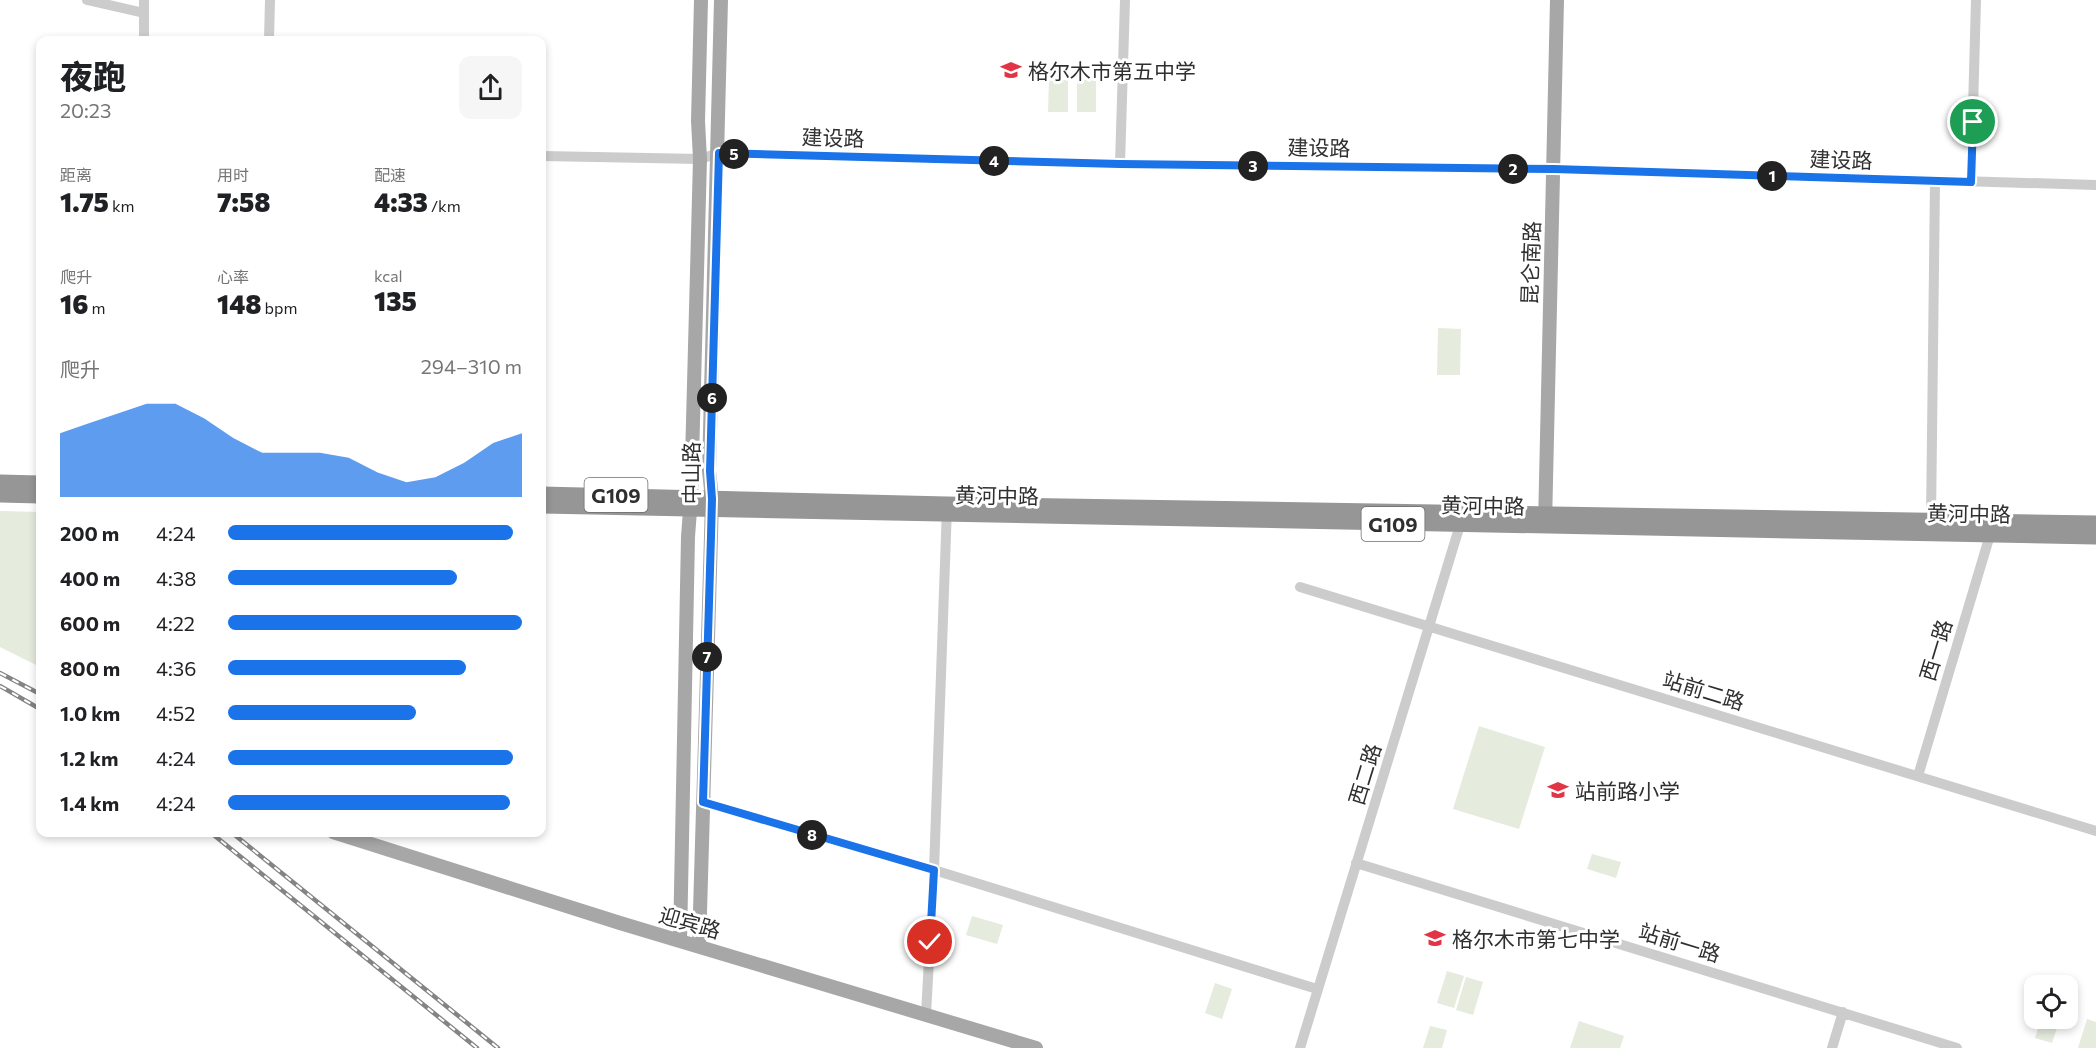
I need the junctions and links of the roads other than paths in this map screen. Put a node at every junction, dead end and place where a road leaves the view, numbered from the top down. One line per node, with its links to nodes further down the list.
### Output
1 (87, 0): 9 (street)
2 (144, 0): 9 (street)
3 (270, 0): 11 (street)
4 (701, 0): 14 (main road, 中山路)
5 (721, 0): 12 (main road, 中山路)
6 (1125, 0): 15 (street)
7 (1557, 0): 16 (main road, 昆仑南路)
8 (1976, 0): 18 (street)
9 (144, 13): 10 (street)
10 (144, 36)
11 (269, 36)
12 (719, 153): 14 (street, 建设路); 15 (street, 建设路); 26 (main road, 中山路)
13 (546, 156): 14 (street, 建设路)
14 (700, 159): 25 (main road, 中山路)
15 (1120, 164): 16 (street, 建设路)
16 (1554, 169): 17 (street, 建设路); 30 (main road, 昆仑南路)
17 (1935, 182): 18 (street, 建设路); 31 (street)
18 (1971, 182): 19 (street, 建设路)
19 (2096, 185)
20 (0, 482): 21 (highway)
21 (36, 483)
22 (546, 494): 25 (highway, G109)
23 (0, 495): 24 (highway)
24 (36, 496)
25 (691, 503): 26 (highway, 黄河中路 / G109); 27 (highway, G109); 43 (main road, 中山路)
26 (711, 505): 28 (highway, 黄河中路 / G109); 38 (main road, 中山路)
27 (546, 506)
28 (947, 510): 29 (highway, 黄河中路 / G109); 42 (street)
29 (1460, 518): 30 (highway, 黄河中路 / G109); 36 (street, 西二路)
30 (1545, 520): 31 (highway, 黄河中路 / G109); 33 (highway, 黄河中路 / G109)
31 (1931, 520): 32 (highway, 黄河中路 / G109)
32 (2096, 523)
33 (1990, 535): 34 (highway, 黄河中路 / G109); 37 (street, 西一路)
34 (2096, 537)
35 (1300, 587): 36 (street, 站前二路)
36 (1431, 626): 37 (street, 站前二路); 41 (street, 西二路)
37 (1918, 776): 39 (street, 站前二路)
38 (703, 802): 42 (street); 44 (main road, 中山路)
39 (2096, 831)
40 (349, 837): 43 (main road, 迎宾路)
41 (1356, 863): 45 (street, 西二路); 46 (street, 站前一路)
42 (934, 870): 45 (street); 47 (street)
43 (680, 941): 44 (main road, 迎宾路)
44 (699, 946): 47 (main road, 迎宾路)
45 (1317, 989): 49 (street, 西二路)
46 (1843, 1012): 50 (street); 51 (street, 站前一路)
47 (926, 1014): 48 (main road, 迎宾路)
48 (1036, 1048)
49 (1300, 1048)
50 (1832, 1048)
51 (1957, 1048)

